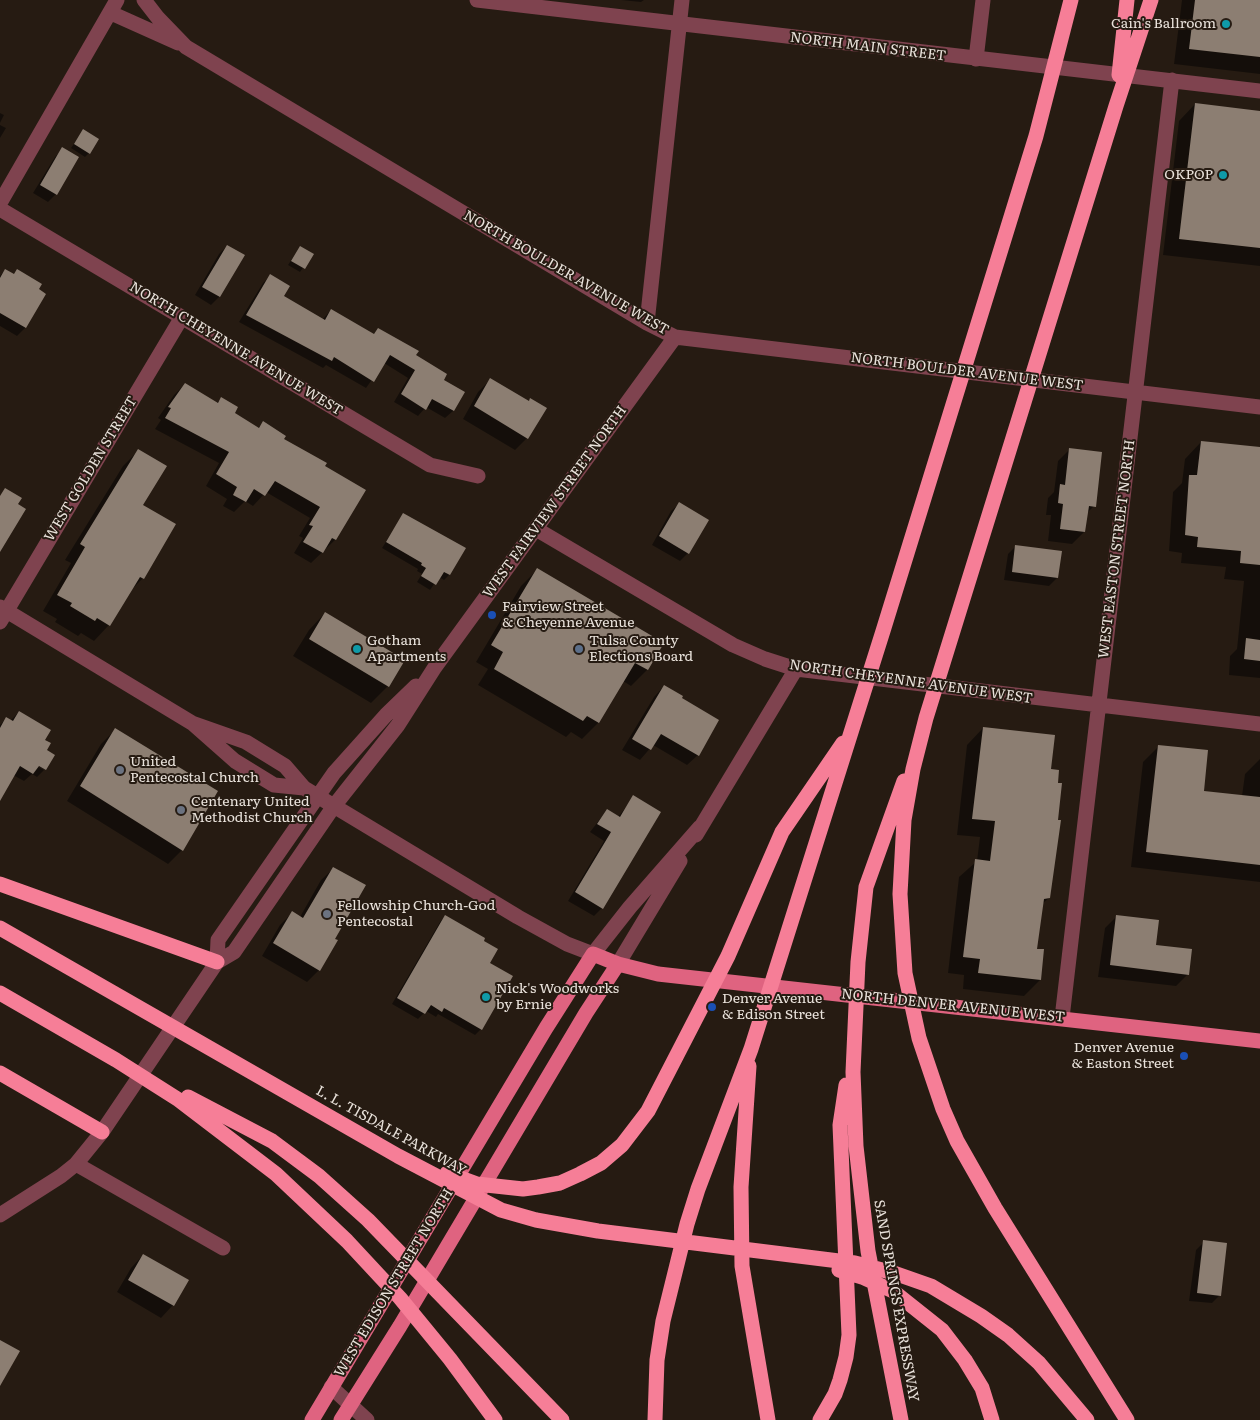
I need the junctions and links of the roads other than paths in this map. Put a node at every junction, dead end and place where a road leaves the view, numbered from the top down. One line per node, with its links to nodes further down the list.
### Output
1 (144, 0): 11 (street, NORTH BOULDER AVENUE WEST)
2 (477, 0): 9 (street, NORTH MAIN STREET)
3 (682, 0): 9 (street)
4 (983, 0): 12 (street)
5 (1071, 0): 31 (highway)
6 (1127, 0): 10 (highway)
7 (1151, 0): 10 (highway)
8 (114, 6): 11 (street); 15 (street)
9 (679, 25): 12 (street, NORTH MAIN STREET); 18 (street)
10 (1131, 36): 28 (highway)
11 (186, 47): 18 (street, NORTH BOULDER AVENUE WEST)
12 (976, 60): 13 (street, NORTH MAIN STREET)
13 (1172, 80): 14 (street, NORTH MAIN STREET); 20 (street, WEST EASTON STREET NORTH)
14 (1260, 91)
15 (0, 203)
16 (0, 209): 17 (street, NORTH CHEYENNE AVENUE WEST)
17 (182, 317): 22 (street, NORTH CHEYENNE AVENUE WEST); 24 (street, WEST GOLDEN STREET)
18 (647, 323): 19 (street, NORTH BOULDER AVENUE WEST)
19 (675, 337): 20 (street, NORTH BOULDER AVENUE WEST); 23 (street, WEST FAIRVIEW STREET NORTH)
20 (1136, 392): 21 (street, NORTH BOULDER AVENUE WEST); 27 (street, WEST EASTON STREET NORTH)
21 (1260, 407)
22 (478, 476)
23 (536, 528): 25 (street, WEST FAIRVIEW STREET NORTH); 26 (street, NORTH CHEYENNE AVENUE WEST)
24 (2, 614): 29 (street, NORTH DENVER AVENUE WEST)
25 (435, 667): 33 (street, WEST FAIRVIEW STREET NORTH); 34 (street, WEST FAIRVIEW STREET NORTH)
26 (796, 669): 27 (street, NORTH CHEYENNE AVENUE WEST); 35 (street, WEST EDISON STREET NORTH)
27 (1099, 706): 30 (street, NORTH CHEYENNE AVENUE WEST); 42 (street, WEST EASTON STREET NORTH)
28 (926, 718): 43 (highway, SAND SPRINGS EXPRESSWAY); 67 (highway)
29 (192, 722): 32 (street, NORTH DENVER AVENUE WEST); 32 (street, NORTH DENVER AVENUE WEST)
30 (1260, 724)
31 (853, 728): 45 (highway); 49 (highway)
32 (304, 788): 33 (street, NORTH DENVER AVENUE WEST)
33 (318, 797): 34 (street, NORTH DENVER AVENUE WEST); 39 (street, WEST FAIRVIEW STREET NORTH)
34 (334, 806): 38 (street, NORTH DENVER AVENUE WEST); 39 (street, WEST FAIRVIEW STREET NORTH)
35 (700, 827): 38 (street, WEST EDISON STREET NORTH); 40 (street, WEST EDISON STREET NORTH)
36 (0, 884): 39 (highway)
37 (0, 928): 49 (highway, L. L. TISDALE PARKWAY)
38 (593, 954): 40 (main road, NORTH DENVER AVENUE WEST); 54 (main road, WEST EDISON STREET NORTH)
39 (217, 962): 48 (street, WEST FAIRVIEW STREET NORTH)
40 (618, 964): 42 (main road, NORTH DENVER AVENUE WEST); 55 (main road, WEST EDISON STREET NORTH)
41 (0, 993): 46 (highway)
42 (1062, 1018): 44 (main road, NORTH DENVER AVENUE WEST)
43 (854, 1027): 63 (highway); 64 (highway, SAND SPRINGS EXPRESSWAY)
44 (1260, 1041)
45 (750, 1050): 61 (highway); 62 (highway)
46 (116, 1060): 59 (highway); 60 (highway)
47 (0, 1073): 48 (highway)
48 (105, 1128): 50 (street, WEST FAIRVIEW STREET NORTH)
49 (398, 1156): 53 (highway, L. L. TISDALE PARKWAY)
50 (76, 1164): 51 (street, WEST FAIRVIEW STREET NORTH); 52 (street)
51 (0, 1215)
52 (223, 1248)
53 (802, 1258): 65 (highway); 66 (highway)
54 (331, 1387): 55 (street); 56 (main road, WEST EDISON STREET NORTH)
55 (351, 1404): 57 (main road, WEST EDISON STREET NORTH); 58 (street)
56 (312, 1420)
57 (341, 1420)
58 (367, 1420)
59 (495, 1420)
60 (562, 1420)
61 (655, 1420)
62 (768, 1420)
63 (820, 1420)
64 (901, 1420)
65 (992, 1420)
66 (1087, 1420)
67 (1127, 1420)

